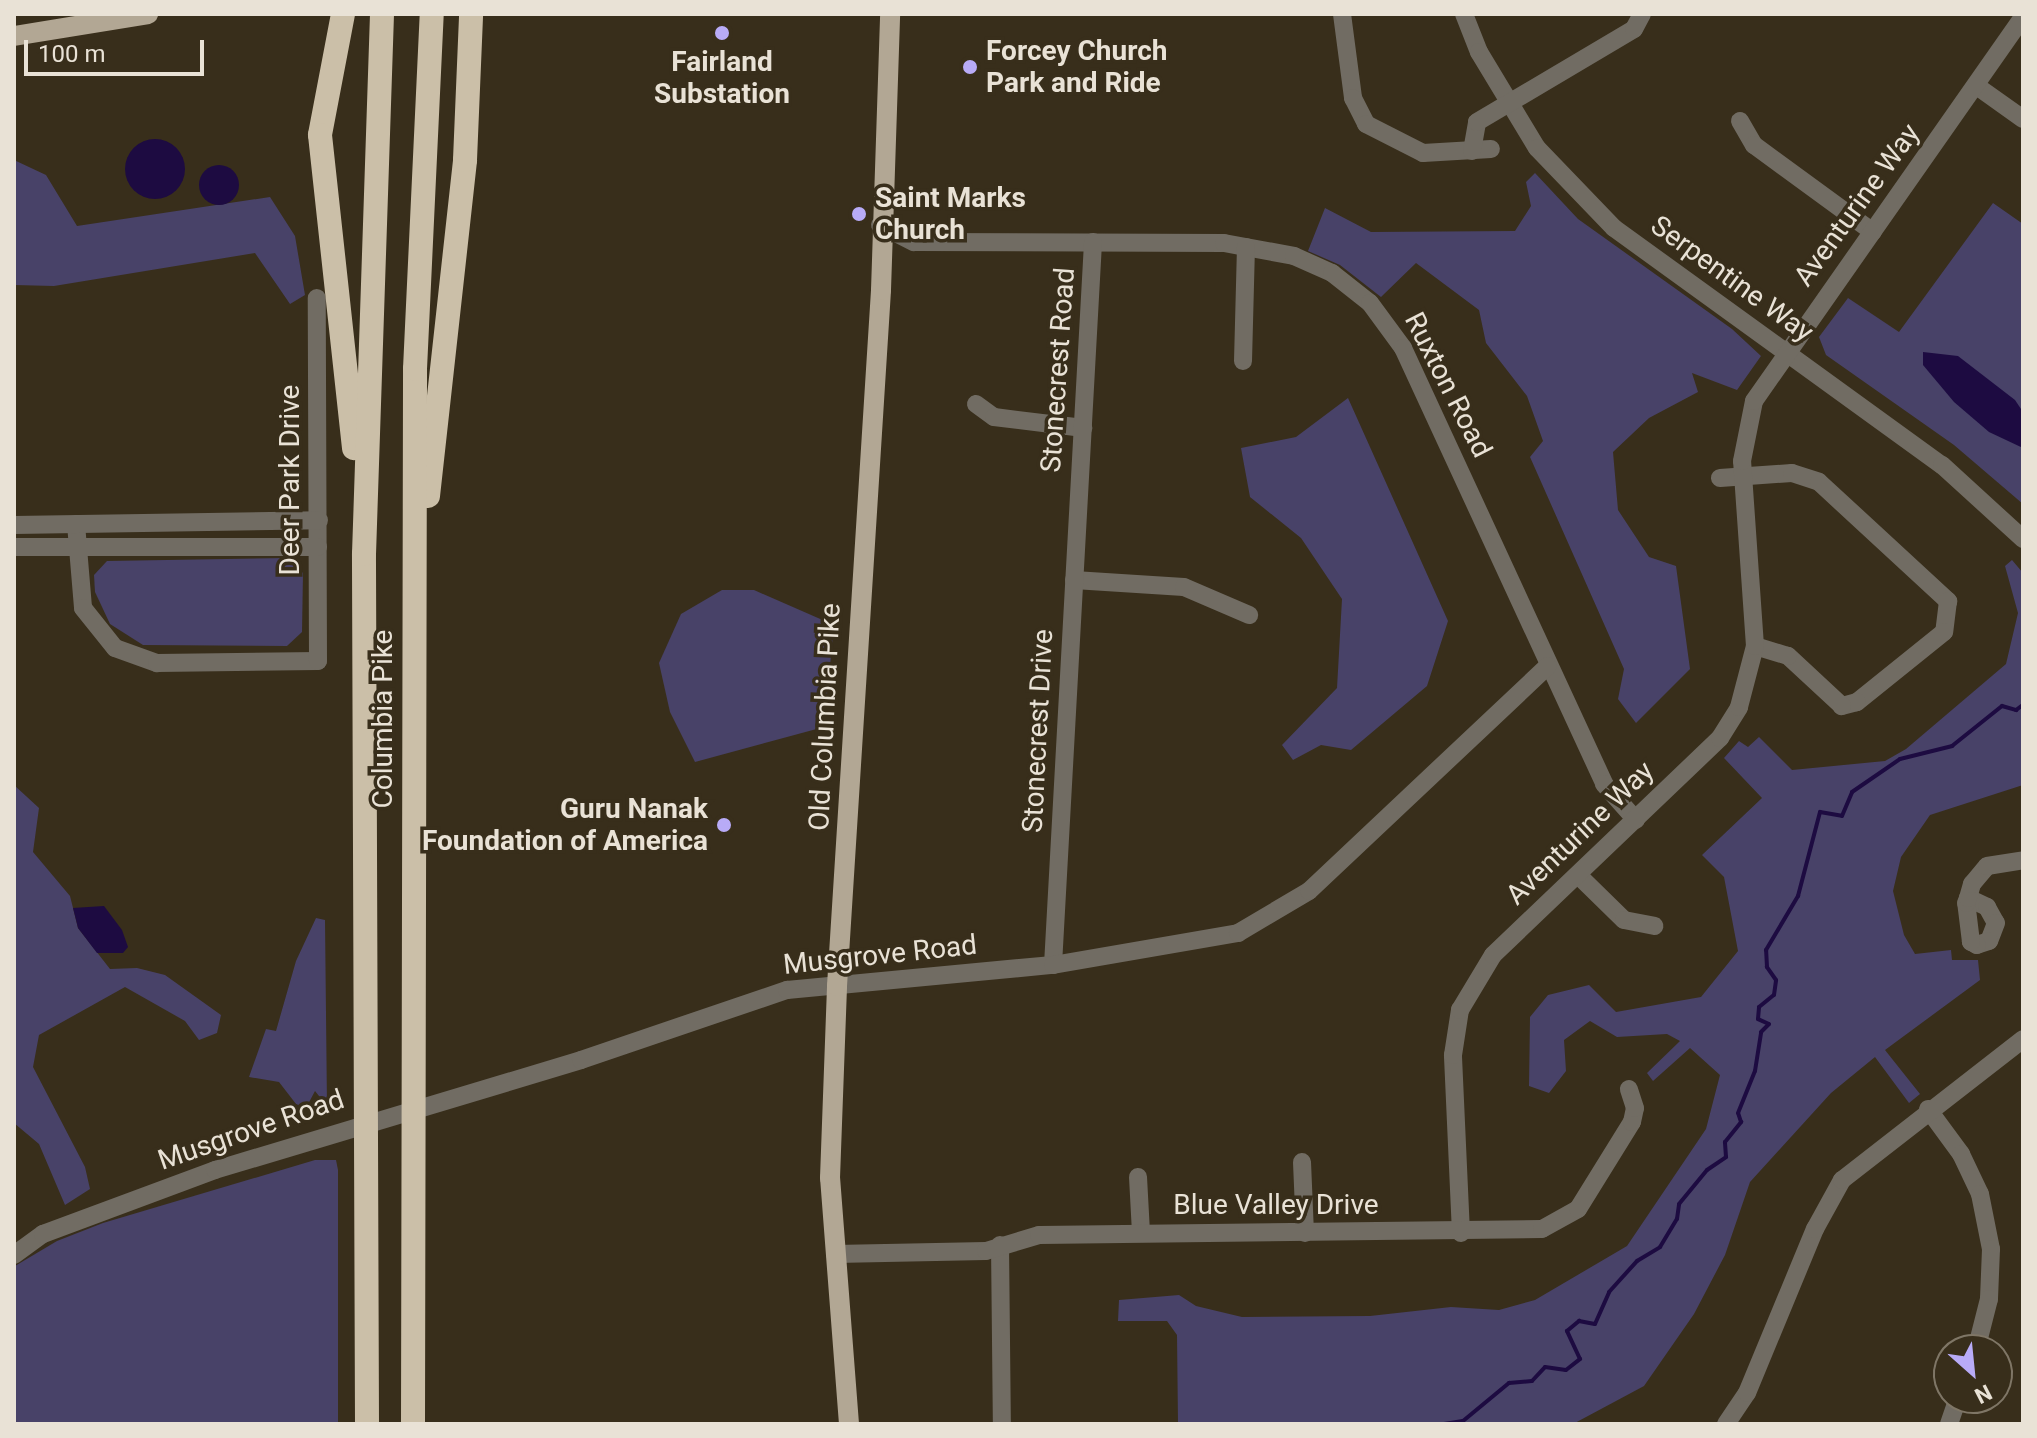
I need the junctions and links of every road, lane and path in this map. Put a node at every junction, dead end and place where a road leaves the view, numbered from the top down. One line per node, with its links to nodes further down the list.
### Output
1 (148, 14): 11 (main road)
2 (382, 14): 36 (highway, Columbia Pike)
3 (432, 14): 39 (highway, Columbia Pike)
4 (471, 14): 39 (highway)
5 (890, 14): 17 (main road, Old Columbia Pike)
6 (1342, 14): 14 (street)
7 (1464, 14): 14 (street, Serpentine Way)
8 (1642, 14): 14 (street)
9 (2023, 17): 13 (street, Aventurine Way)
10 (337, 18): 36 (highway)
11 (43, 22): 12 (main road)
12 (14, 36)
13 (1978, 87): 15 (street); 18 (street, Aventurine Way)
14 (1507, 101): 22 (street, Serpentine Way)
15 (2023, 119)
16 (1740, 121): 18 (street)
17 (880, 225): 19 (street, Ruxton Road); 48 (main road, Old Columbia Pike)
18 (1873, 232): 22 (street, Aventurine Way)
19 (1093, 242): 20 (street, Ruxton Road); 25 (street, Stonecrest Road)
20 (1246, 247): 23 (street); 41 (street, Ruxton Road)
21 (317, 298): 29 (street, Deer Park Drive)
22 (1785, 352): 27 (street, Aventurine Way); 32 (street, Serpentine Way)
23 (1243, 361)
24 (976, 404): 25 (street)
25 (1083, 428): 28 (street, Stonecrest Road)
26 (1720, 478): 27 (street)
27 (1744, 478): 40 (street, Aventurine Way); 40 (street)
28 (1077, 500): 37 (street, Stonecrest Drive)
29 (319, 520): 30 (street); 35 (street, Deer Park Drive)
30 (76, 524): 31 (street); 34 (street)
31 (14, 525)
32 (2023, 539)
33 (14, 547): 34 (street)
34 (77, 547): 35 (street); 35 (street, Deer Park Drive)
35 (318, 547)
36 (364, 554): 53 (highway, Columbia Pike)
37 (1074, 580): 38 (street); 47 (street, Stonecrest Drive)
38 (1249, 615)
39 (412, 646): 51 (highway, Columbia Pike)
40 (1755, 646): 42 (street, Aventurine Way)
41 (1548, 666): 42 (street, Ruxton Road); 47 (street, Musgrove Road)
42 (1636, 820): 44 (street, Aventurine Way)
43 (2023, 860): 45 (street)
44 (1578, 875): 46 (street); 58 (street, Aventurine Way)
45 (1968, 898)
46 (1654, 926)
47 (1053, 965): 48 (street, Musgrove Road)
48 (837, 986): 51 (street, Musgrove Road); 60 (main road, Old Columbia Pike)
49 (2023, 1039): 52 (street)
50 (1629, 1089): 58 (street, Blue Valley Drive)
51 (413, 1108): 53 (street, Musgrove Road); 64 (highway, Columbia Pike)
52 (1928, 1109): 62 (street); 67 (street)
53 (366, 1120): 61 (street, Musgrove Road); 63 (highway, Columbia Pike)
54 (1302, 1162): 57 (street)
55 (1138, 1177): 56 (street)
56 (1141, 1233): 57 (street, Blue Valley Drive); 59 (street, Blue Valley Drive)
57 (1305, 1233): 58 (street, Blue Valley Drive)
58 (1461, 1233)
59 (1000, 1245): 60 (street, Blue Valley Drive); 66 (street)
60 (835, 1254): 65 (main road, Old Columbia Pike)
61 (14, 1255)
62 (1980, 1334)
63 (367, 1424)
64 (413, 1424)
65 (849, 1424)
66 (1002, 1424)
67 (1726, 1424)

